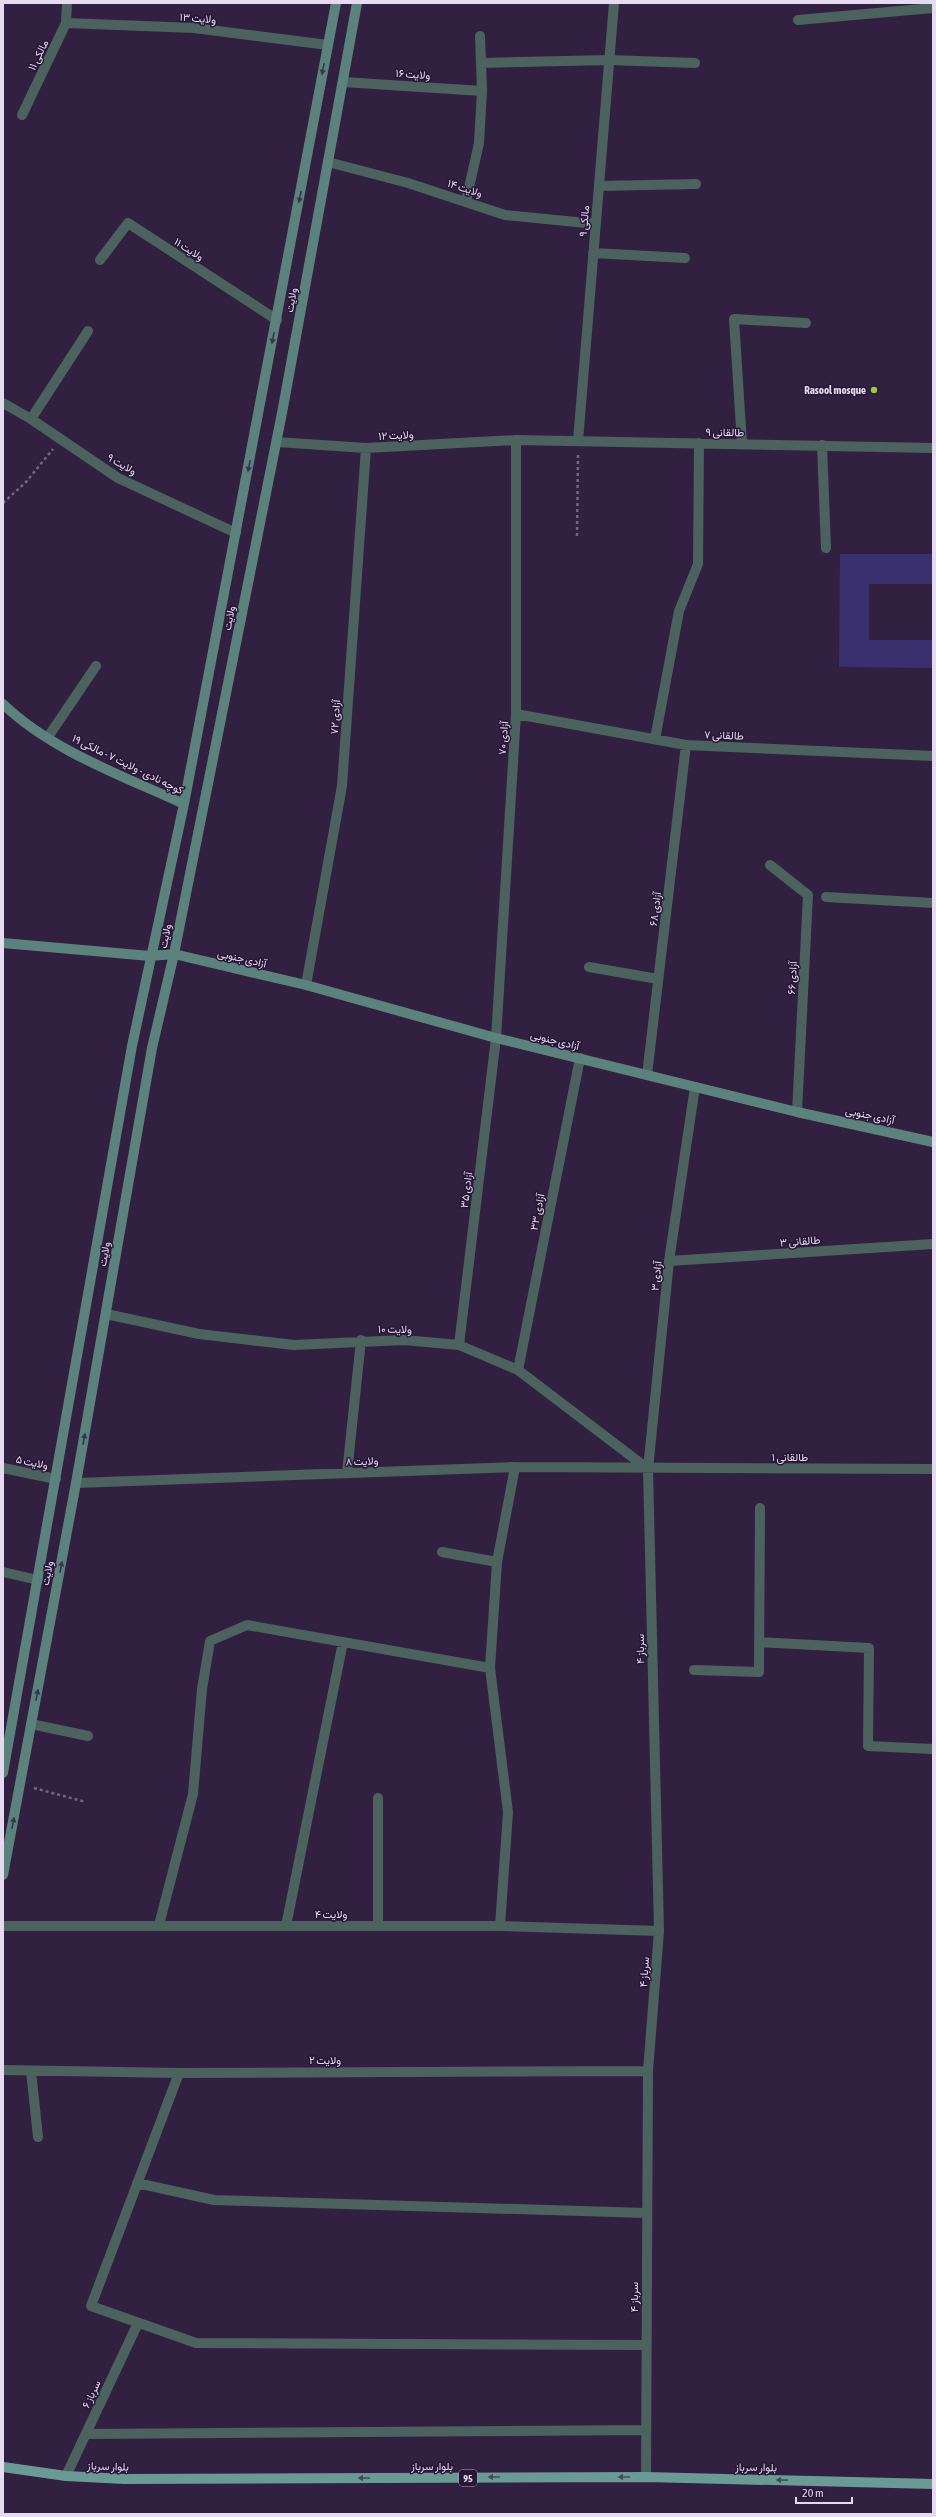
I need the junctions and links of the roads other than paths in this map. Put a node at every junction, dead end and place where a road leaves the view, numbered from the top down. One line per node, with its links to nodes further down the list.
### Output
1 (67, 3): 7 (street, مالکی ۱۱)
2 (336, 3): 9 (main road, ولایت)
3 (357, 3): 13 (main road, ولایت)
4 (614, 3): 10 (street, مالکی ۹)
5 (933, 8): 6 (street)
6 (798, 20)
7 (66, 23): 9 (street, ولایت ۱۳); 15 (street, مالکی ۱۱)
8 (480, 36): 11 (street)
9 (328, 46): 24 (main road, ولایت, one-way to 24)
10 (609, 60): 11 (street); 12 (street); 18 (street, مالکی ۹)
11 (481, 63): 14 (street)
12 (695, 63)
13 (343, 82): 14 (street, ولایت ۱۶); 16 (main road, ولایت)
14 (482, 91): 19 (street)
15 (22, 115)
16 (328, 162): 19 (street, ولایت ۱۴); 31 (main road, ولایت)
17 (696, 184): 18 (street)
18 (599, 186): 20 (street, مالکی ۹)
19 (466, 200): 20 (street, ولایت ۱۴)
20 (596, 224): 21 (street, مالکی ۹)
21 (593, 253): 22 (street); 30 (street, مالکی ۹)
22 (685, 258)
23 (100, 260): 24 (street, ولایت ۱۱)
24 (277, 320): 37 (main road, ولایت, one-way to 37)
25 (806, 323): 33 (street)
26 (88, 331): 28 (street)
27 (3, 403): 28 (street, ولایت ۹)
28 (31, 419): 37 (street, ولایت ۹)
29 (516, 440): 30 (street, طالقانی ۹); 35 (street, ولایت ۱۲); 41 (street, آزادی ۷۰)
30 (578, 441): 32 (street, طالقانی ۹)
31 (277, 442): 35 (street, ولایت ۱۲); 51 (main road, ولایت)
32 (699, 443): 33 (street, طالقانی ۹); 43 (street)
33 (742, 444): 34 (street, طالقانی ۹)
34 (822, 445): 36 (street, طالقانی ۹); 38 (street)
35 (366, 448): 55 (street, آزادی ۷۲)
36 (933, 448)
37 (236, 533): 46 (main road, ولایت)
38 (826, 548)
39 (96, 666): 42 (street)
40 (3, 704): 42 (main road, کوچه نادی - ولایت ۷ - مالکی ۱۹)
41 (516, 714): 43 (street, طالقانی ۷); 56 (street, آزادی ۷۰)
42 (48, 737): 46 (main road, کوچه نادی - ولایت ۷ - مالکی ۱۹)
43 (655, 740): 44 (street, طالقانی ۷)
44 (686, 745): 45 (street, طالقانی ۷); 54 (street, آزادی ۶۸)
45 (933, 756)
46 (184, 804): 52 (main road, ولایت)
47 (770, 865): 60 (street, آزادی ۶۶)
48 (826, 897): 49 (street)
49 (933, 904)
50 (3, 943): 52 (main road, آزادی جنوبی)
51 (174, 954): 52 (main road, آزادی جنوبی); 55 (main road, آزادی جنوبی); 64 (main road, ولایت)
52 (150, 956): 73 (main road, ولایت)
53 (589, 967): 54 (street)
54 (658, 979): 58 (street, آزادی ۶۸)
55 (306, 986): 56 (main road, آزادی جنوبی)
56 (496, 1038): 57 (main road, آزادی جنوبی); 66 (street, آزادی ۳۵)
57 (580, 1058): 58 (main road, آزادی جنوبی); 67 (street, آزادی ۳۳)
58 (647, 1075): 59 (main road, آزادی جنوبی)
59 (695, 1087): 60 (main road, آزادی جنوبی); 63 (street, آزادی ۳)
60 (797, 1112): 61 (main road, آزادی جنوبی)
61 (933, 1142)
62 (933, 1244): 63 (street, طالقانی ۳)
63 (669, 1261): 70 (street, آزادی ۳)
64 (106, 1314): 65 (street, ولایت ۱۰); 74 (main road, ولایت, one-way to 64)
65 (361, 1340): 66 (street, ولایت ۱۰); 72 (street)
66 (459, 1345): 67 (street, ولایت ۱۰)
67 (518, 1370): 70 (street, ولایت ۱۰)
68 (515, 1467): 70 (street, ولایت ۸); 72 (street, ولایت ۸); 77 (street)
69 (3, 1468): 73 (street, ولایت ۵)
70 (648, 1469): 71 (street, طالقانی ۱); 95 (street, سرباز ۴)
71 (933, 1469)
72 (347, 1473): 74 (street, ولایت ۸)
73 (56, 1479): 79 (main road, ولایت)
74 (76, 1483): 84 (main road, ولایت, one-way to 74)
75 (760, 1508): 81 (street)
76 (442, 1552): 77 (street)
77 (497, 1562): 82 (street)
78 (3, 1572): 79 (street)
79 (38, 1580): 87 (main road, ولایت)
80 (343, 1642): 82 (street); 90 (street); 92 (street)
81 (759, 1642): 83 (street); 86 (street)
82 (490, 1668): 94 (street)
83 (694, 1670)
84 (31, 1724): 85 (street); 89 (main road, ولایت, one-way to 84)
85 (88, 1736)
86 (933, 1749)
87 (3, 1773)
88 (378, 1798): 93 (street)
89 (3, 1875)
90 (159, 1925): 91 (street, ولایت ۴); 92 (street, ولایت ۴)
91 (3, 1926)
92 (286, 1926): 93 (street, ولایت ۴)
93 (378, 1926): 94 (street, ولایت ۴)
94 (500, 1926): 95 (street, ولایت ۴)
95 (659, 1931): 98 (street, سرباز ۴)
96 (3, 2070): 97 (street, ولایت ۲)
97 (31, 2071): 99 (street, ولایت ۲); 100 (street)
98 (648, 2071): 99 (street, ولایت ۲); 102 (street, سرباز ۴)
99 (179, 2073): 101 (street)
100 (38, 2137)
101 (137, 2183): 102 (street); 103 (street)
102 (646, 2213): 104 (street, سرباز ۴)
103 (138, 2323): 104 (street); 106 (street, سرباز ۶)
104 (646, 2345): 105 (street, سرباز ۴)
105 (646, 2430): 106 (street); 109 (street, سرباز ۴)
106 (86, 2434): 108 (street, سرباز ۶)
107 (3, 2467): 108 (main road, بلوار سرباز / 95)
108 (66, 2476): 109 (main road, بلوار سرباز / 95, one-way to 108)
109 (646, 2477): 110 (main road, بلوار سرباز / 95, one-way to 109)
110 (933, 2484)

